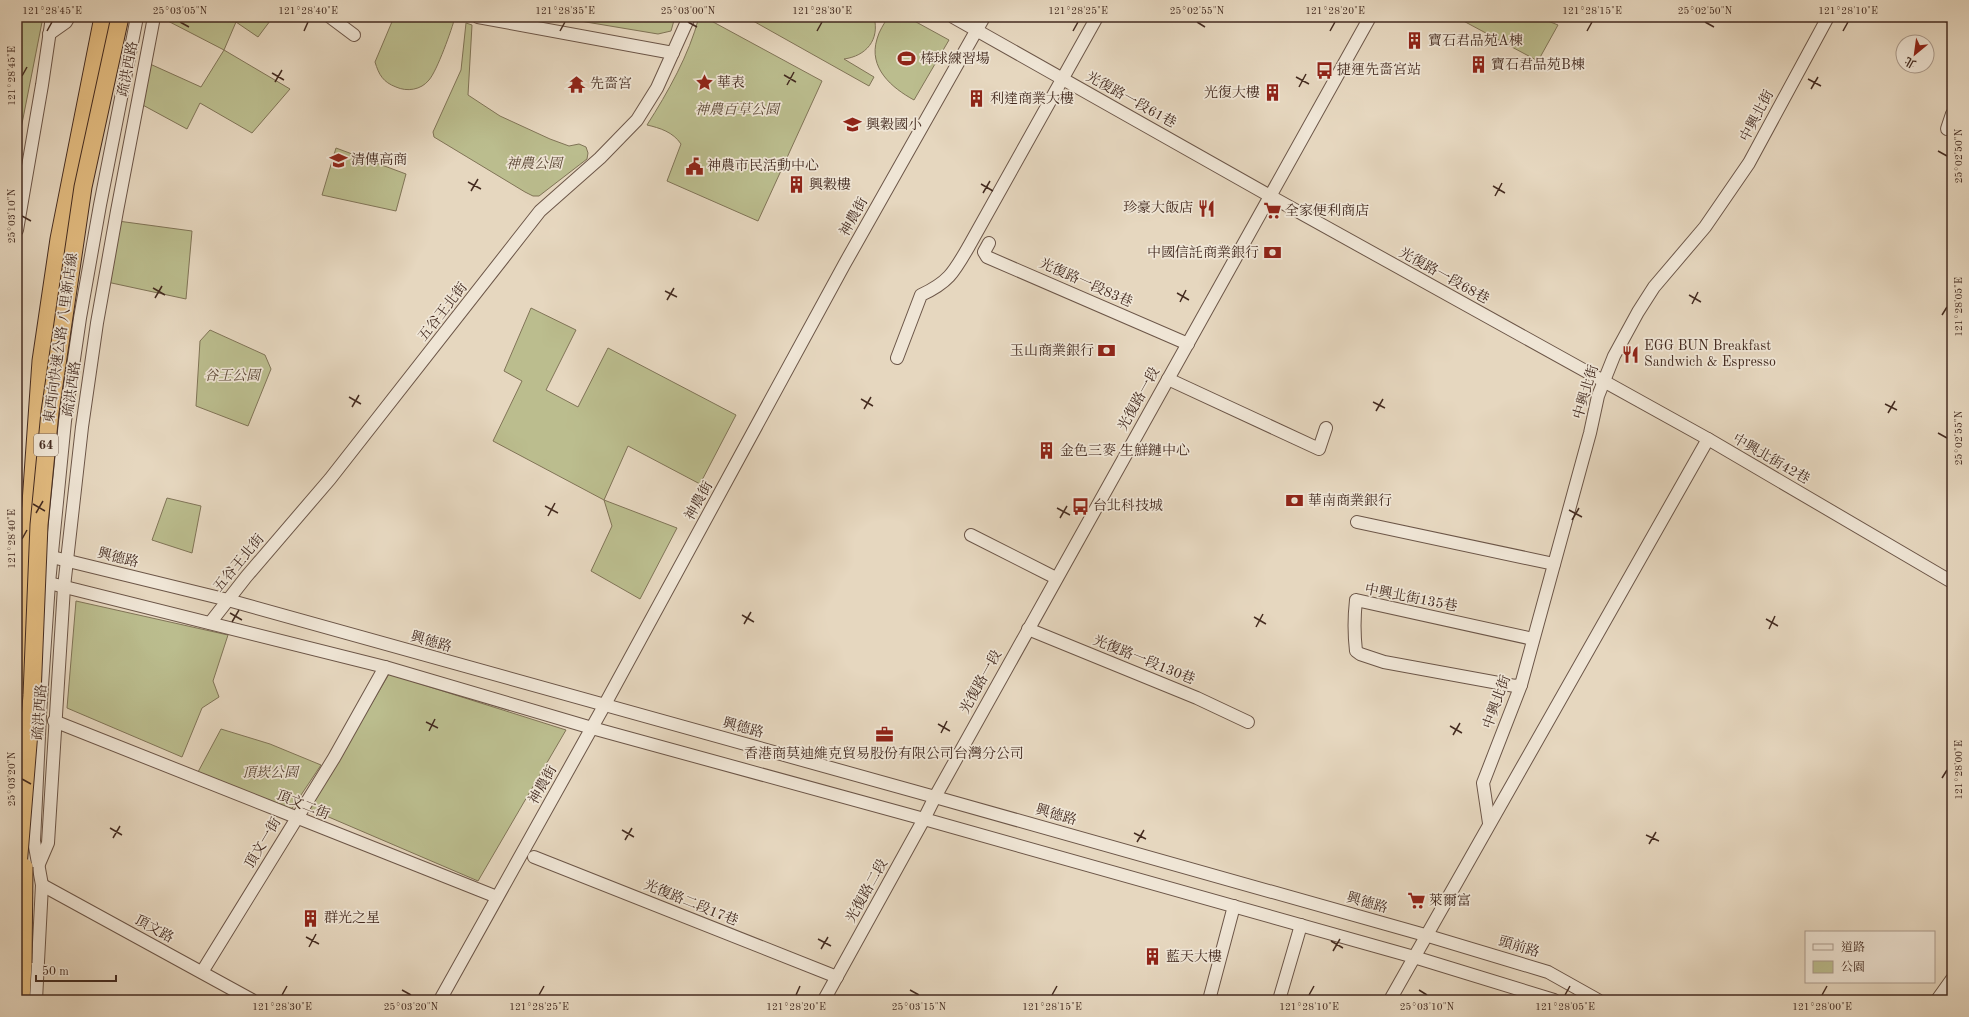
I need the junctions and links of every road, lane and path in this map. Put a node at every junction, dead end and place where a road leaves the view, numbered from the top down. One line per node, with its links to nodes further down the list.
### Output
1 (47, 17): 19 (street)
2 (52, 17): 19 (street)
3 (69, 17): 19 (street)
4 (103, 17): 34 (highway, 東西向快速公路 八里新店線 / 64)
5 (108, 17): 22 (street)
6 (120, 17): 58 (highway, 東西向快速公路 八里新店線 / 64, bridge)
7 (137, 17): 22 (street, 疏洪西路)
8 (154, 17): 23 (street, 疏洪西路)
9 (330, 17): 20 (street)
10 (478, 17): 17 (street)
11 (689, 17): 21 (street, 五谷王北街)
12 (953, 17): 18 (street, 光復路一段61巷)
13 (984, 17): 18 (street, 神農街)
14 (1097, 17): 24 (street)
15 (1370, 17): 27 (street, 光復路一段)
16 (1828, 17): 33 (street, 中興北街)
17 (534, 22): 21 (street)
18 (976, 30): 24 (street, 光復路一段61巷); 54 (street, 神農街)
19 (49, 34): 28 (street)
20 (354, 35)
21 (673, 53): 47 (street, 五谷王北街)
22 (129, 54): 23 (street); 40 (street, 疏洪西路)
23 (145, 59): 41 (street, 疏洪西路)
24 (1063, 79): 27 (street, 光復路一段61巷); 31 (street)
25 (1952, 114): 26 (street)
26 (1952, 130)
27 (1270, 196): 30 (street, 光復路一段); 33 (street, 光復路一段68巷)
28 (17, 230)
29 (990, 243): 30 (street, 光復路一段83巷)
30 (1188, 344): 32 (street, 光復路一段)
31 (897, 358)
32 (1168, 378): 35 (street); 43 (street, 光復路一段)
33 (1604, 381): 36 (street, 中興北街42巷); 42 (street, 中興北街)
34 (38, 399): 39 (highway); 53 (highway, 東西向快速公路 八里新店線 / 64)
35 (1326, 428)
36 (1708, 440): 44 (street, 中興北街42巷); 62 (street)
37 (1357, 522): 42 (street)
38 (971, 535): 43 (street)
39 (17, 543)
40 (52, 557): 41 (street, 興德路); 45 (street, 疏洪西路)
41 (67, 561): 46 (street, 疏洪西路); 47 (street, 興德路)
42 (1554, 564): 50 (street, 中興北街)
43 (1056, 578): 49 (street, 光復路一段)
44 (1952, 582)
45 (49, 583): 46 (street); 64 (street, 疏洪西路)
46 (64, 587): 48 (street); 55 (street, 疏洪西路)
47 (228, 600): 48 (street, 五谷王北街); 54 (street, 興德路)
48 (210, 623): 51 (street)
49 (1028, 629): 56 (street, 光復路一段130巷); 59 (street, 光復路一段)
50 (1533, 639): 52 (street, 中興北街); 52 (street, 中興北街135巷)
51 (385, 667): 57 (street); 60 (street, 頂文一街)
52 (1521, 685): 62 (street, 中興北街)
53 (17, 702)
54 (604, 706): 57 (street, 神農街); 59 (street, 興德路)
55 (54, 721): 60 (street, 頂文二街); 64 (street, 疏洪西路)
56 (1248, 722)
57 (592, 728): 61 (street); 68 (street, 神農街)
58 (24, 791): 65 (highway, 東西向快速公路 八里新店線 / 64, bridge); 76 (highway, bridge)
59 (935, 796): 61 (street, 光復路二段); 71 (street, 興德路)
60 (296, 818): 68 (street, 頂文二街); 73 (street, 頂文一街)
61 (924, 819): 69 (street); 74 (street, 光復路二段)
62 (1489, 823): 71 (street)
63 (534, 856): 74 (street, 光復路二段17巷)
64 (40, 864): 66 (street, 疏洪西路); 67 (street)
65 (17, 879)
66 (42, 885): 73 (street, 頂文路); 77 (street, 疏洪西路)
67 (17, 894)
68 (497, 897): 79 (street, 神農街)
69 (1234, 906): 70 (street); 81 (street)
70 (1301, 925): 72 (street); 82 (street)
71 (1426, 935): 72 (street); 85 (street, 頭前路)
72 (1414, 957): 83 (street); 84 (street)
73 (202, 972): 78 (street, 頂文路)
74 (837, 977): 80 (street, 光復路二段)
75 (1952, 979): 86 (street)
76 (21, 1000)
77 (36, 1000)
78 (252, 1000)
79 (440, 1000)
80 (824, 1000)
81 (1208, 1000)
82 (1279, 1000)
83 (1390, 1000)
84 (1554, 1000)
85 (1598, 1000)
86 (1938, 1000)

